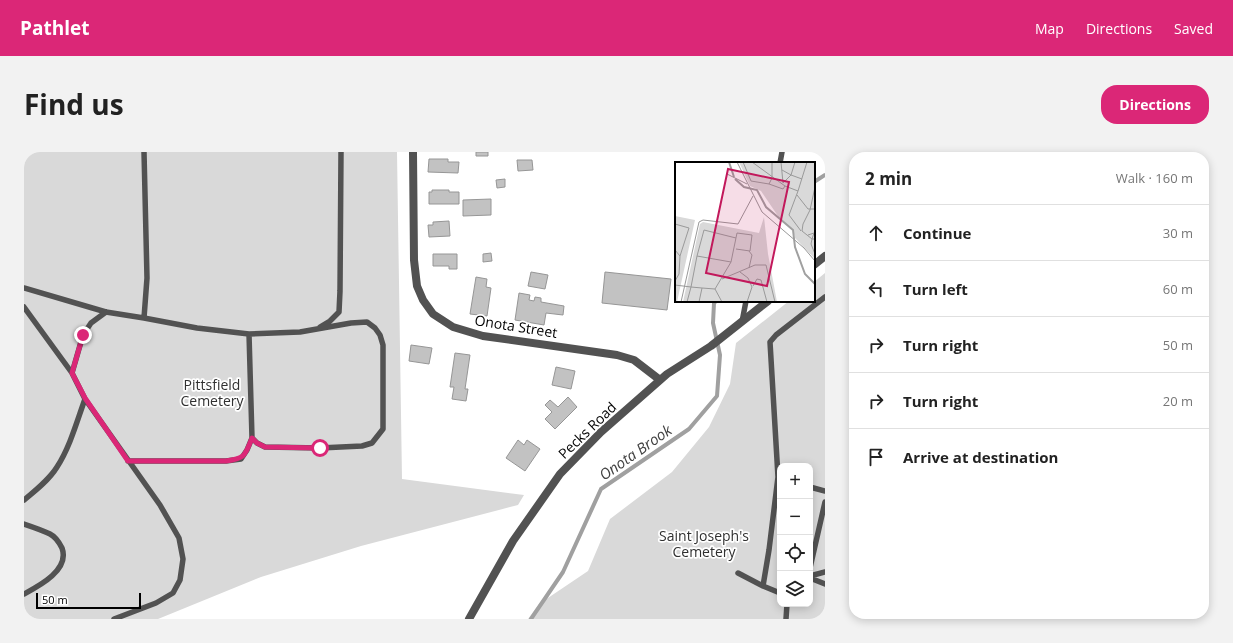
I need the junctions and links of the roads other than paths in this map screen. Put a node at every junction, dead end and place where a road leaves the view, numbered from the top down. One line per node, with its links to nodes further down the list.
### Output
1 (144, 152): 14 (lane)
2 (341, 152): 16 (lane)
3 (413, 152): 19 (street, Onota Street)
4 (782, 152): 5 (lane)
5 (780, 162)
6 (825, 256): 7 (street)
7 (815, 264)
8 (24, 288): 13 (lane)
9 (825, 297): 23 (lane)
10 (746, 302): 15 (lane)
11 (767, 302): 15 (street, Pecks Road)
12 (24, 307): 18 (lane)
13 (106, 312): 14 (lane); 18 (lane)
14 (144, 318): 17 (lane)
15 (742, 322): 19 (street, Pecks Road)
16 (317, 329): 17 (lane); 21 (lane)
17 (249, 334): 21 (lane)
18 (72, 373): 20 (lane)
19 (660, 380): 41 (street, Pecks Road)
20 (85, 398): 22 (lane); 27 (lane)
21 (252, 438): 22 (lane)
22 (128, 461): 40 (lane)
23 (778, 463)
24 (813, 488): 26 (lane)
25 (777, 490): 36 (lane)
26 (825, 492)
27 (24, 500)
28 (825, 502): 30 (lane)
29 (24, 524): 38 (lane)
30 (813, 555)
31 (825, 572): 33 (lane)
32 (738, 573): 36 (lane)
33 (813, 576)
34 (813, 578): 35 (lane)
35 (825, 584)
36 (762, 586): 37 (lane)
37 (777, 592)
38 (24, 594)
39 (787, 607): 42 (lane)
40 (114, 619)
41 (469, 619)
42 (786, 619)

